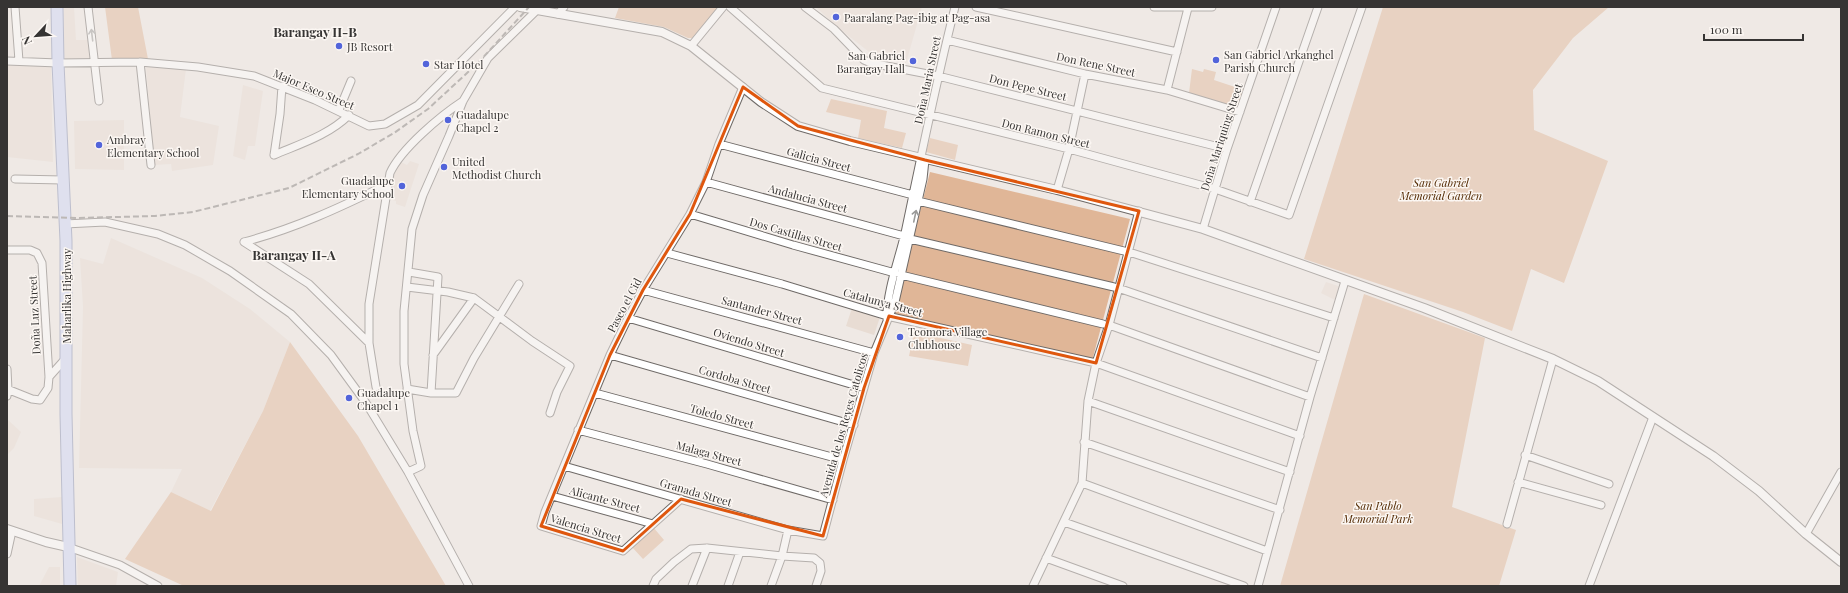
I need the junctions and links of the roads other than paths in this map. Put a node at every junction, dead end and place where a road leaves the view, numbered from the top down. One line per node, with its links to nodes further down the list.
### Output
1 (15, 7): 25 (street)
2 (58, 7): 27 (main road, Maharlika Highway)
3 (88, 7): 28 (street, one-way to 3)
4 (515, 7): 40 (street, Major Eseo Street)
5 (564, 7): 20 (street)
6 (723, 7): 22 (street)
7 (730, 7): 41 (street, Don Ramon Street)
8 (805, 7): 30 (street, Don Pepe Street)
9 (955, 7): 21 (street, Doña Maria Street)
10 (976, 7): 18 (street)
11 (1154, 7): 17 (street)
12 (1212, 7): 17 (street)
13 (1276, 7): 39 (street, Doña Mariquing Street)
14 (1318, 7): 54 (street)
15 (1362, 7): 54 (street, Don Ramon Street)
16 (524, 8): 19 (street)
17 (1188, 8): 23 (street)
18 (991, 9): 23 (street)
19 (537, 10): 20 (street); 36 (street)
20 (558, 14): 22 (street)
21 (946, 40): 29 (street, Don Rene Street); 30 (street, Doña Maria Street)
22 (691, 46): 33 (street)
23 (1177, 52): 34 (street)
24 (7, 61): 25 (street, Major Eseo Street)
25 (19, 61): 27 (street, Major Eseo Street)
26 (140, 62): 28 (street, Major Eseo Street); 32 (street, Major Eseo Street); 46 (street)
27 (58, 63): 28 (street, Major Eseo Street); 48 (main road, Maharlika Highway)
28 (95, 63): 35 (street)
29 (1085, 74): 34 (street, Don Rene Street); 38 (street)
30 (938, 76): 38 (street, Don Pepe Street); 41 (street, Doña Maria Street)
31 (351, 81): 37 (street)
32 (282, 86): 37 (street, Major Eseo Street); 40 (street)
33 (744, 87): 42 (street, Paseo el Cid); 45 (street)
34 (1167, 90): 39 (street, Don Rene Street)
35 (99, 101)
36 (463, 101): 50 (street); 63 (street)
37 (339, 110): 40 (street, Major Eseo Street)
38 (1077, 110): 43 (street); 44 (street, Don Pepe Street)
39 (1240, 112): 44 (street, Doña Mariquing Street)
40 (349, 115)
41 (930, 115): 43 (street, Don Ramon Street); 45 (street, Doña Maria Street)
42 (719, 144): 49 (street, Paseo el Cid); 53 (street, Galicia Street)
43 (1069, 149): 51 (street, Don Ramon Street); 52 (street)
44 (1228, 149): 51 (street, Doña Mariquing Street)
45 (923, 160): 52 (street); 53 (street, Avenida de los Reyes Catolicos)
46 (151, 164)
47 (15, 179): 48 (street)
48 (63, 180): 57 (main road, Maharlika Highway)
49 (706, 182): 56 (street, Paseo el Cid); 59 (street, Andalucia Street)
50 (388, 184): 77 (street); 77 (street)
51 (1215, 189): 54 (street, Don Ramon Street); 58 (street, Doña Mariquing Street)
52 (1057, 190): 55 (street)
53 (915, 198): 59 (street, Avenida de los Reyes Catolicos); 62 (street, Galicia Street)
54 (1250, 202)
55 (1139, 211): 58 (street); 62 (street)
56 (690, 214): 61 (street, Paseo el Cid); 64 (street, Dos Castillas Street)
57 (65, 224): 81 (main road, Maharlika Highway); 104 (street)
58 (1203, 229): 65 (street)
59 (907, 237): 64 (street, Avenida de los Reyes Catolicos); 68 (street, Andalucia Street)
60 (7, 250): 86 (street, Doña Luz Street)
61 (667, 252): 69 (street, Paseo el Cid); 74 (street, Catalunya Street)
62 (1126, 252): 68 (street); 75 (street, Galicia Street)
63 (409, 272): 67 (street); 70 (street)
64 (898, 274): 74 (street, Avenida de los Reyes Catolicos); 76 (street, Dos Castillas Street)
65 (1345, 281): 75 (street); 83 (street)
66 (519, 284): 72 (street)
67 (407, 287): 70 (street); 89 (street)
68 (1116, 287): 76 (street); 82 (street, Andalucia Street)
69 (643, 290): 73 (street, Paseo el Cid); 78 (street, Santander Street)
70 (436, 292): 71 (street); 80 (street)
71 (474, 298): 72 (street); 80 (street)
72 (499, 317): 91 (street); 95 (street)
73 (628, 318): 79 (street, Paseo el Cid); 88 (street, Oviendo Street)
74 (888, 318): 78 (street, Avenida de los Reyes Catolicos); 84 (street, Catalunya Street)
75 (1334, 318): 82 (street)
76 (1106, 325): 84 (street); 93 (street, Dos Castillas Street)
77 (369, 343): 87 (street)
78 (874, 353): 88 (street, Avenida de los Reyes Catolicos)
79 (610, 355): 92 (street, Paseo el Cid); 97 (street, Cordoba Street)
80 (433, 356): 91 (street)
81 (67, 358): 86 (street, Doña Luz Street); 123 (main road, Maharlika Highway)
82 (1322, 358): 93 (street)
83 (1553, 359): 96 (street); 101 (street)
84 (1096, 363): 94 (street); 99 (street, Catalunya Street)
85 (7, 369): 90 (street)
86 (48, 377): 90 (street, Doña Luz Street)
87 (376, 387)
88 (864, 388): 97 (street, Avenida de los Reyes Catolicos)
89 (407, 389): 91 (street); 104 (street)
90 (7, 392)
91 (431, 393)
92 (595, 393): 98 (street, Paseo el Cid); 102 (street, Toledo Street)
93 (1310, 397): 99 (street)
94 (1088, 402): 100 (street); 105 (street)
95 (550, 413)
96 (1653, 417): 121 (street); 143 (street)
97 (854, 425): 102 (street, Avenida de los Reyes Catolicos)
98 (578, 430): 103 (street, Paseo el Cid); 112 (street, Malaga Street)
99 (1300, 436): 105 (street)
100 (1084, 442): 108 (street); 114 (street)
101 (1525, 455): 107 (street); 109 (street)
102 (843, 460): 112 (street, Avenida de los Reyes Catolicos)
103 (564, 466): 110 (street, Paseo el Cid); 111 (street, Granada Street)
104 (408, 472): 133 (street)
105 (1290, 472): 114 (street)
106 (1841, 472): 121 (street)
107 (1518, 482): 113 (street); 117 (street)
108 (1082, 483): 115 (street); 125 (street)
109 (1609, 484)
110 (552, 496): 116 (street, Alicante Street); 118 (street, Paseo el Cid)
111 (681, 499): 116 (street); 120 (street, Granada Street)
112 (833, 500): 122 (street, Avenida de los Reyes Catolicos)
113 (1601, 506)
114 (1280, 510): 125 (street)
115 (1064, 522): 129 (street); 141 (street)
116 (653, 524): 118 (street, Valencia Street)
117 (1507, 524)
118 (541, 526)
119 (10, 530): 123 (street); 127 (street)
120 (788, 530): 122 (street, Granada Street); 128 (street)
121 (1806, 534): 130 (street)
122 (823, 536)
123 (68, 547): 131 (main road, Maharlika Highway); 132 (street)
124 (707, 548): 126 (street); 134 (street); 135 (street)
125 (1267, 551): 142 (street)
126 (740, 552): 128 (street); 136 (street)
127 (7, 554)
128 (782, 556): 137 (street); 138 (street)
129 (1046, 558): 139 (street); 140 (street)
130 (1841, 562)
131 (70, 586)
132 (158, 586)
133 (469, 586)
134 (653, 586)
135 (692, 586)
136 (728, 586)
137 (771, 586)
138 (816, 586)
139 (1033, 586)
140 (1123, 586)
141 (1244, 586)
142 (1258, 586)
143 (1589, 586)

